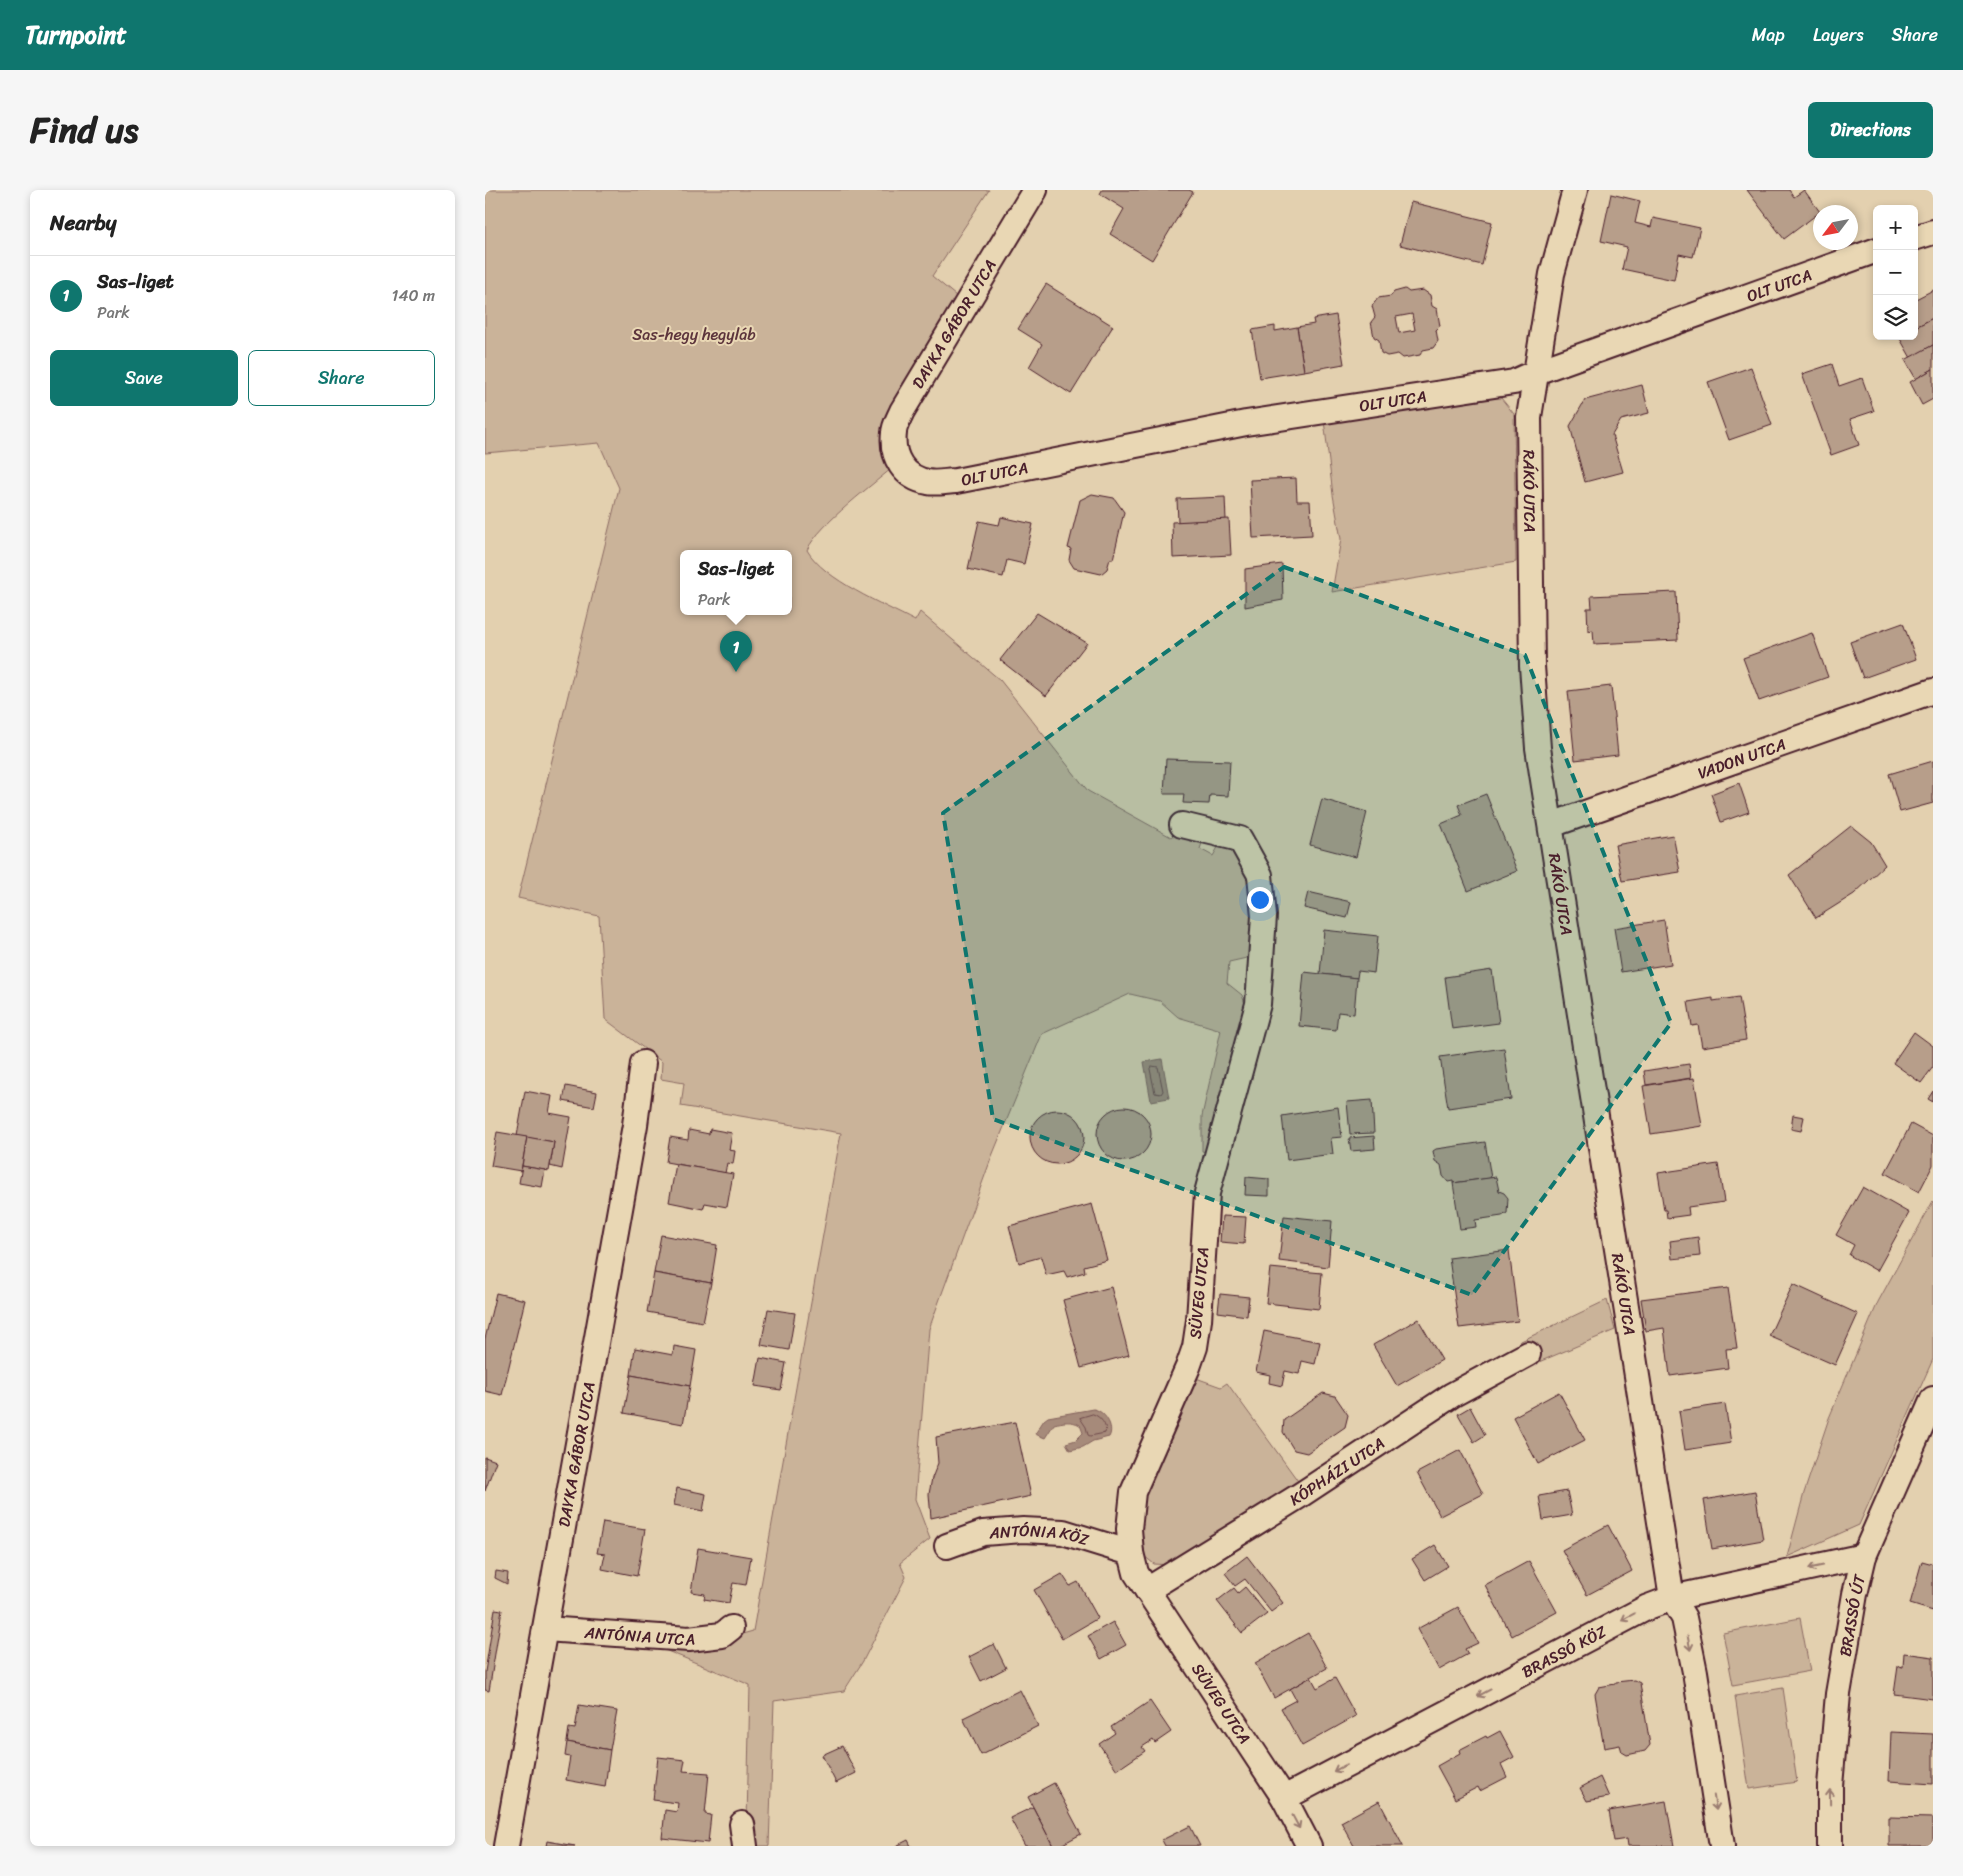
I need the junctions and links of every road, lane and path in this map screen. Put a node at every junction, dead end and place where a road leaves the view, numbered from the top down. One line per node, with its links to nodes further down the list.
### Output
1 (1035, 190): 7 (street, DAYKA GÁBOR UTCA)
2 (1575, 190): 6 (street, RÁKÓ UTCA)
3 (1933, 232): 4 (street)
4 (1918, 237)
5 (1873, 251): 6 (street, OLT UTCA)
6 (1536, 372): 7 (street, OLT UTCA); 10 (street, RÁKÓ UTCA)
7 (898, 463)
8 (1933, 691): 10 (street, VADON UTCA)
9 (1182, 825): 15 (street, SÜVEG UTCA)
10 (1551, 825): 18 (street, RÁKÓ UTCA)
11 (643, 1062): 20 (street, DAYKA GÁBOR UTCA)
12 (1528, 1354): 17 (street, KÓPHÁZI UTCA)
13 (1933, 1399): 16 (street, BRASSÓ ÚT)
14 (947, 1546): 15 (street, ANTÓNIA KÖZ)
15 (1131, 1553): 17 (street, SÜVEG UTCA)
16 (1864, 1556): 18 (street, BRASSÓ KÖZ, one-way to 18); 25 (street, BRASSÓ ÚT, one-way to 16)
17 (1147, 1590): 21 (street, SÜVEG UTCA)
18 (1672, 1598): 21 (street, BRASSÓ KÖZ, one-way to 21); 24 (street, one-way to 24)
19 (731, 1628): 20 (street, ANTÓNIA UTCA)
20 (545, 1629): 22 (street, DAYKA GÁBOR UTCA)
21 (1284, 1798): 23 (street, SÜVEG UTCA, one-way to 23)
22 (506, 1846)
23 (1309, 1846)
24 (1722, 1846)
25 (1830, 1846)

